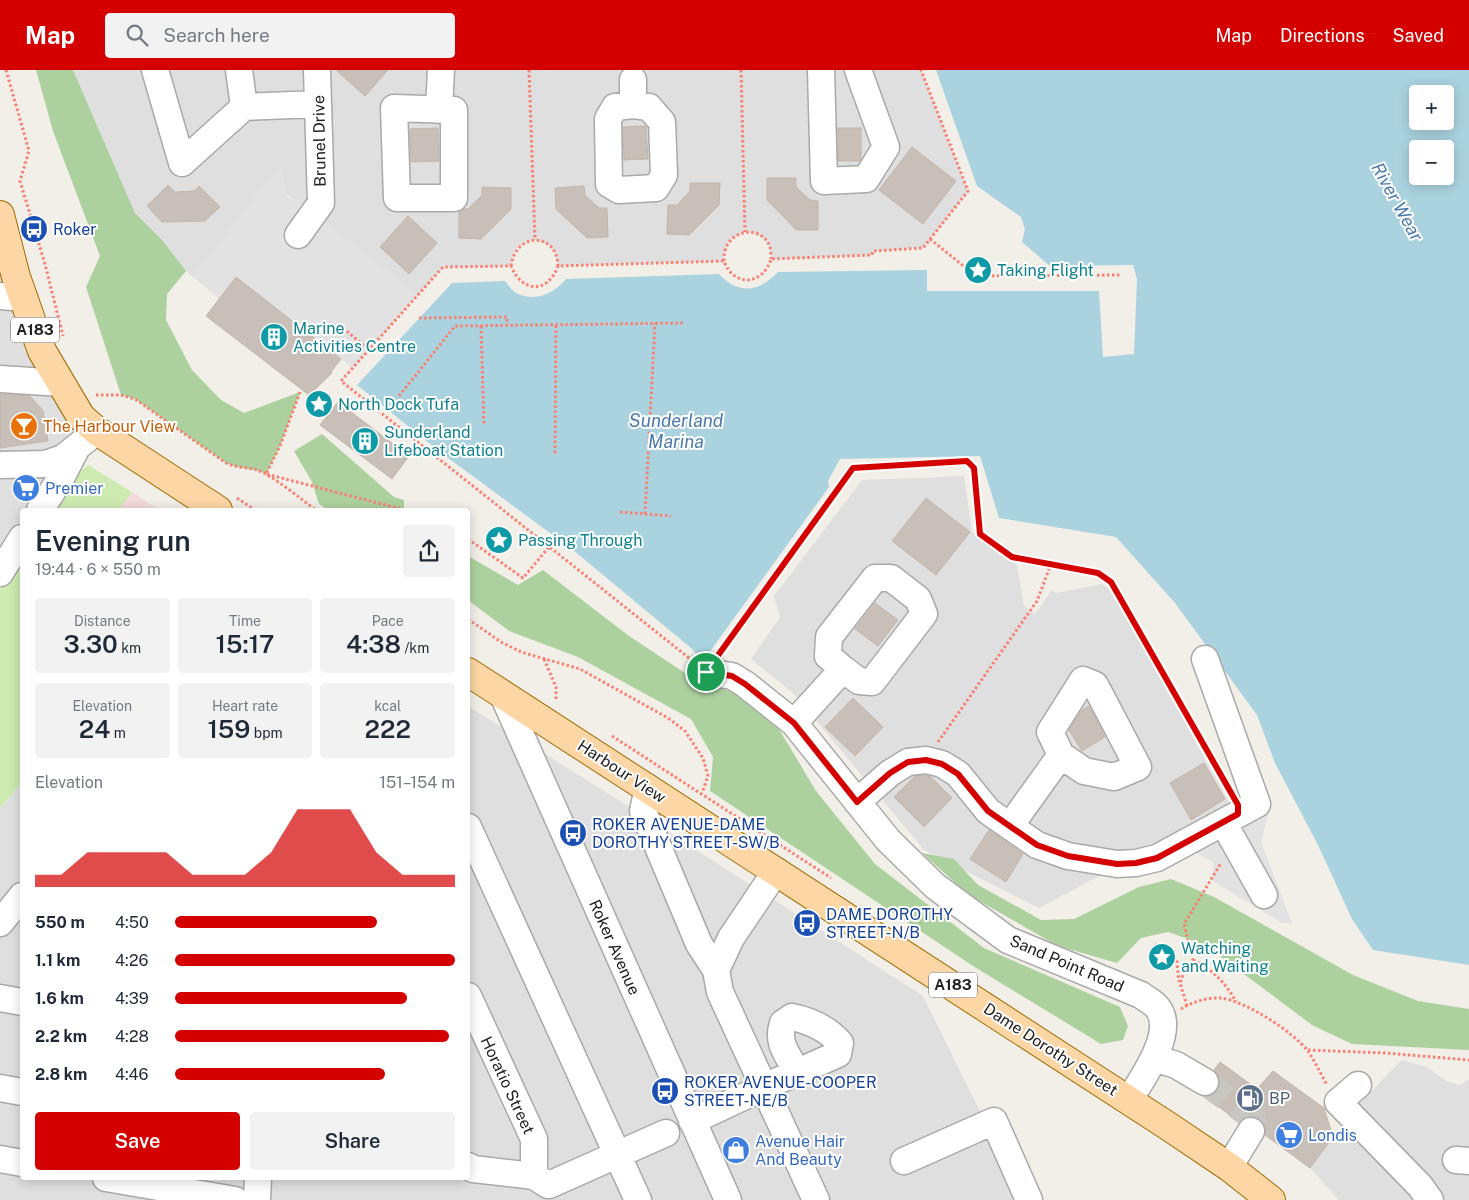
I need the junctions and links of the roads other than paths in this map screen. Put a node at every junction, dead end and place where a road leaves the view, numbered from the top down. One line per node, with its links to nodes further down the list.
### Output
1 (154, 70): 8 (street)
2 (239, 70): 8 (street)
3 (317, 70): 7 (street, Brunel Drive)
4 (441, 70): 9 (street)
5 (821, 70): 6 (street)
6 (858, 70)
7 (318, 104): 8 (street); 11 (street, Brunel Drive)
8 (244, 107)
9 (439, 110)
10 (0, 218): 12 (main road, A183)
11 (298, 235)
12 (12, 297): 14 (main road, A183)
13 (0, 379): 14 (street)
14 (61, 383): 15 (main road, A183)
15 (87, 439): 16 (street); 17 (main road, A183); 18 (street)
16 (0, 465)
17 (224, 502)
18 (41, 508)
19 (20, 541): 20 (street)
20 (0, 573)
21 (1205, 659): 30 (street)
22 (843, 669): 26 (street)
23 (706, 672): 26 (street, Sand Point Road)
24 (470, 673): 25 (main road, Harbour View / A183)
25 (503, 695): 28 (main road, Harbour View / A183); 49 (street, Roker Avenue)
26 (794, 723): 29 (street, Sand Point Road)
27 (1061, 755): 31 (street)
28 (648, 788): 33 (main road, Harbour View / A183); 37 (street)
29 (857, 802): 31 (street); 41 (street, Sand Point Road)
30 (1231, 818): 31 (street); 34 (street)
31 (1010, 826)
32 (470, 831): 52 (street)
33 (776, 871): 37 (street); 48 (main road, Dame Dorothy Street / A183)
34 (1264, 894)
35 (20, 898): 36 (street)
36 (0, 923)
37 (716, 970): 45 (street)
38 (0, 998): 40 (street)
39 (470, 1000): 60 (street, Horatio Street)
40 (20, 1002)
41 (1154, 1058): 43 (street); 48 (street)
42 (797, 1072): 45 (street)
43 (1205, 1082)
44 (1358, 1085): 68 (street)
45 (764, 1087): 49 (street); 65 (street)
46 (0, 1088): 47 (street)
47 (20, 1092)
48 (1129, 1100): 57 (main road, Dame Dorothy Street / A183)
49 (692, 1121): 64 (street, Roker Avenue)
50 (1250, 1131): 57 (street)
51 (666, 1133): 52 (street)
52 (617, 1155): 60 (street); 63 (street)
53 (0, 1159): 55 (street)
54 (904, 1161): 66 (street)
55 (20, 1163)
56 (470, 1167): 60 (street)
57 (1229, 1167): 67 (main road, Dame Dorothy Street / A183)
58 (118, 1180): 61 (street)
59 (258, 1180): 62 (street)
60 (546, 1187)
61 (235, 1200)
62 (257, 1200)
63 (638, 1200)
64 (728, 1200)
65 (816, 1200)
66 (1029, 1200)
67 (1271, 1200)
68 (1430, 1200)

